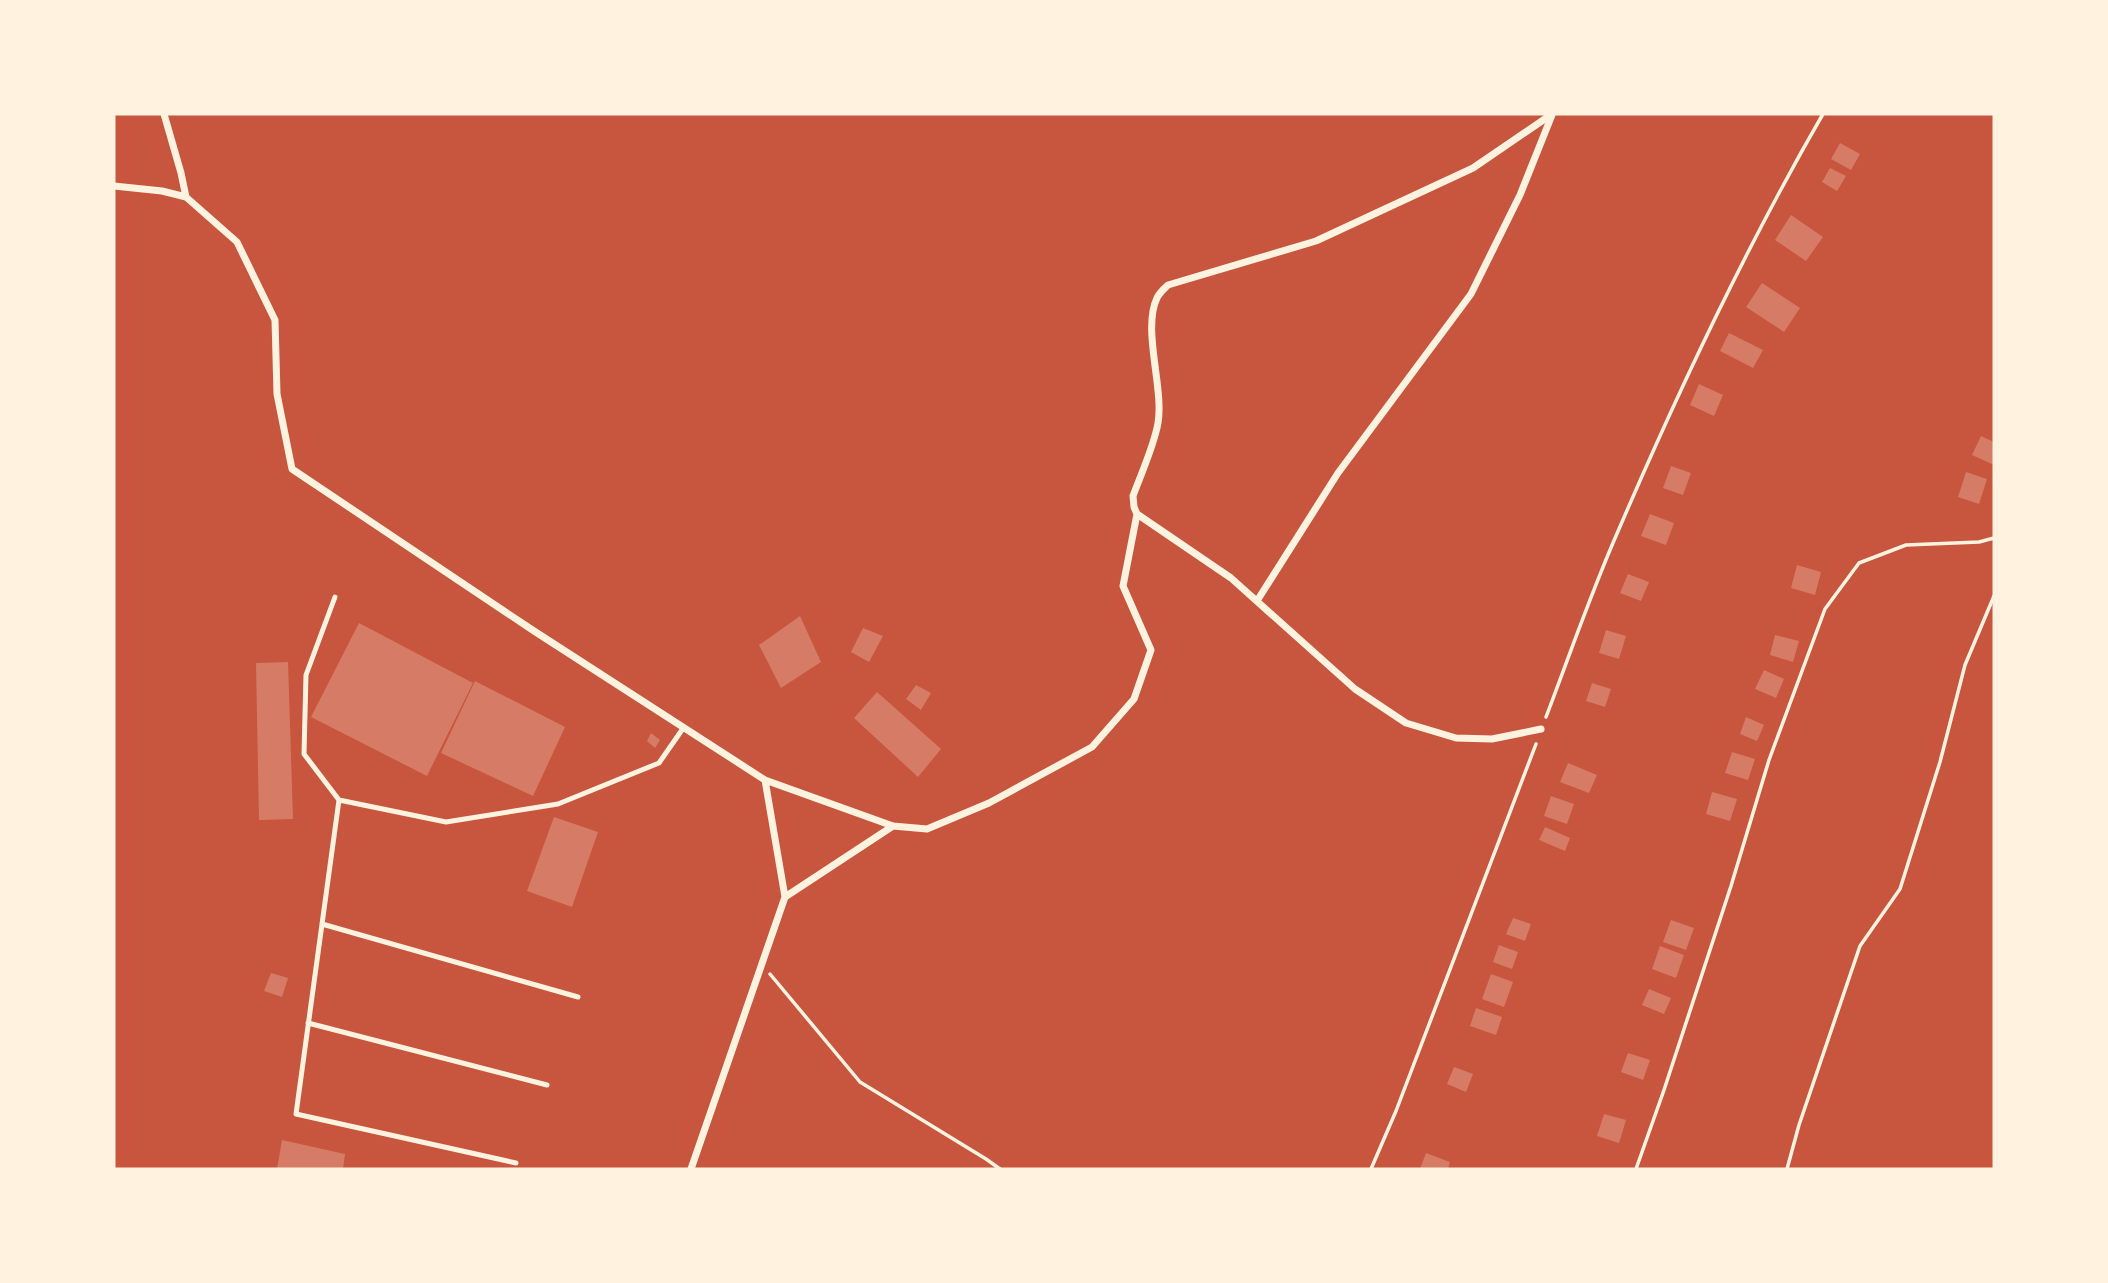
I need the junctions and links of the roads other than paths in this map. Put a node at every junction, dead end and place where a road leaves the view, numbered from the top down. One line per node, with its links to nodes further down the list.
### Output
1 (163, 114): 4 (street)
2 (1552, 114): 5 (street); 7 (street)
3 (114, 186): 4 (street)
4 (186, 197): 8 (street)
5 (1137, 514): 7 (street); 12 (street)
6 (335, 597): 11 (lane)
7 (1257, 601): 9 (street)
8 (684, 727): 10 (street); 11 (lane)
9 (1541, 729)
10 (765, 779): 12 (street); 13 (street)
11 (339, 800): 14 (lane)
12 (892, 826): 13 (street)
13 (785, 897): 19 (street)
14 (322, 924): 15 (lane); 16 (lane)
15 (578, 997)
16 (308, 1023): 17 (lane); 18 (lane)
17 (547, 1085)
18 (516, 1163)
19 (691, 1169)

